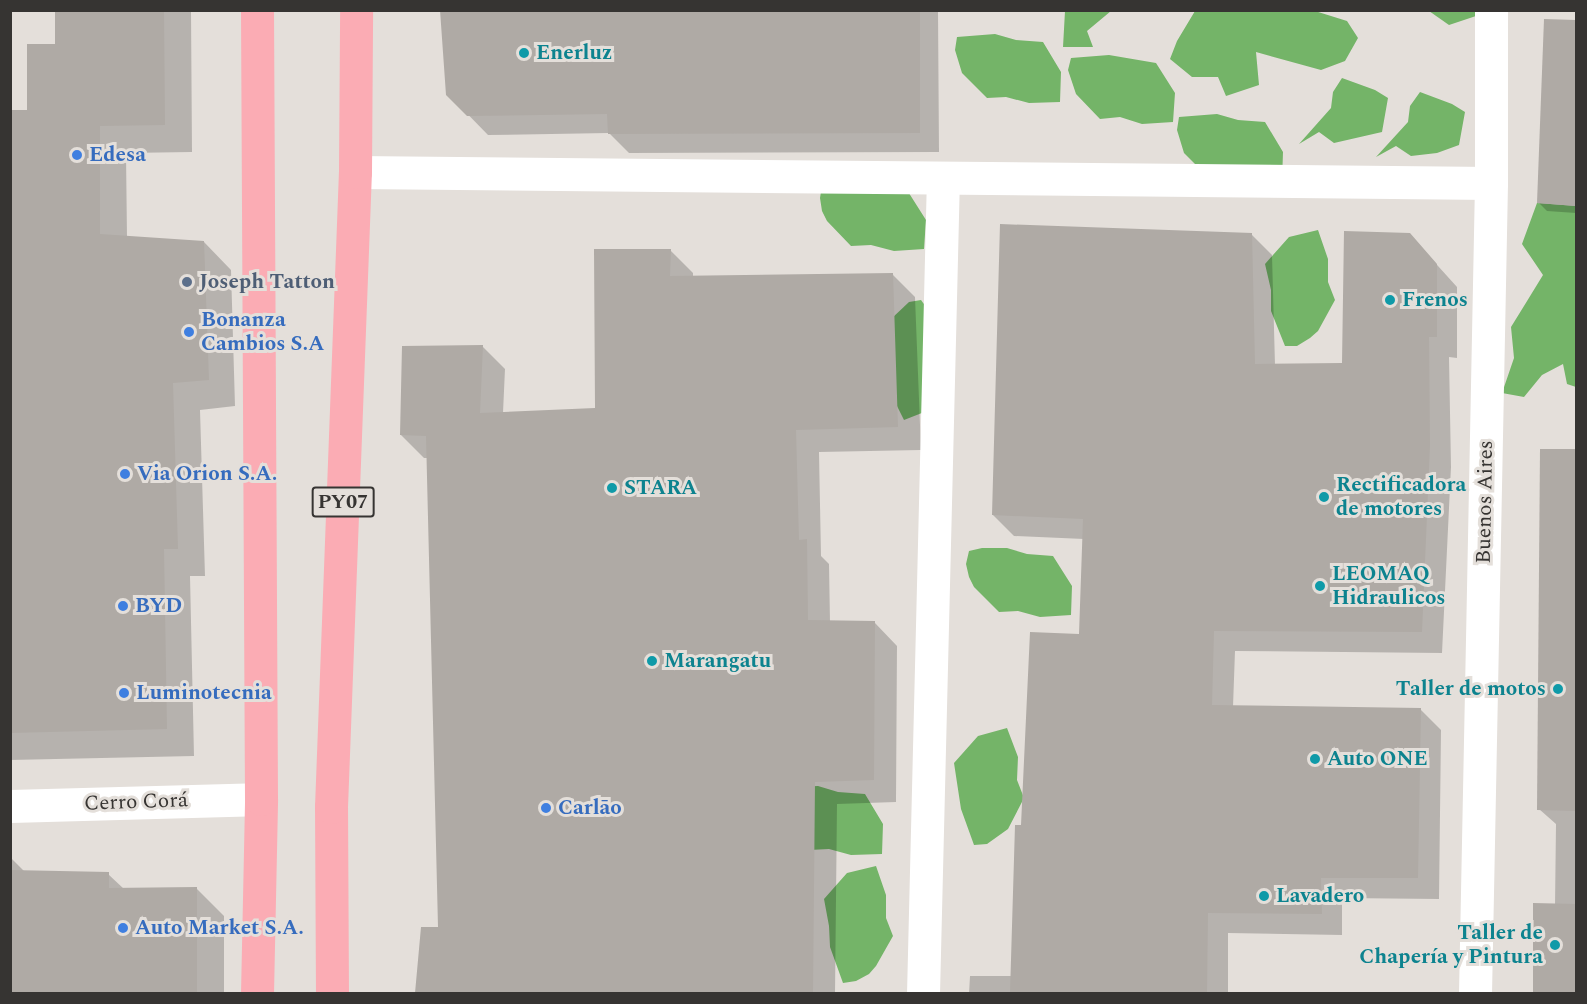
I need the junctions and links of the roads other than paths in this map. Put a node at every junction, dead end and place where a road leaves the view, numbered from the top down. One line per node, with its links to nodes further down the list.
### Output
1 (257, 10): 7 (highway)
2 (356, 10): 4 (highway, PY07)
3 (1491, 10): 6 (street, Buenos Aires)
4 (355, 172): 5 (street); 10 (highway, PY07)
5 (943, 178): 6 (street); 11 (street)
6 (1491, 183): 12 (street, Buenos Aires)
7 (261, 799): 8 (street, Cerro Corá); 9 (highway)
8 (10, 806)
9 (257, 993)
10 (332, 993)
11 (923, 993)
12 (1475, 993)

